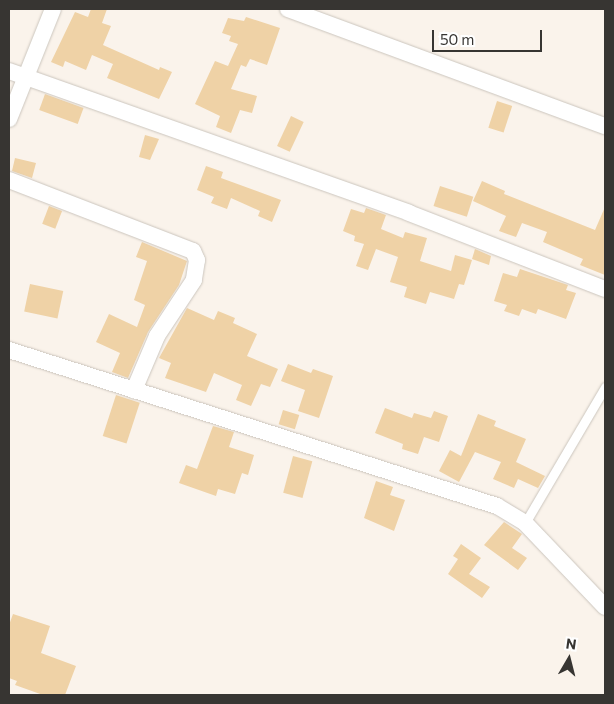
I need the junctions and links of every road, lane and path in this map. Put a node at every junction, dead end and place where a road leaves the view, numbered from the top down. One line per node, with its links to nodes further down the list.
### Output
1 (53, 9): 4 (street)
2 (288, 9): 6 (street)
3 (9, 71): 4 (street)
4 (25, 77): 5 (street); 8 (street)
5 (9, 119)
6 (605, 126)
7 (9, 180): 11 (street)
8 (605, 289)
9 (9, 350): 11 (street)
10 (605, 387): 12 (lane)
11 (134, 390): 12 (street)
12 (525, 523): 13 (street)
13 (605, 607)

